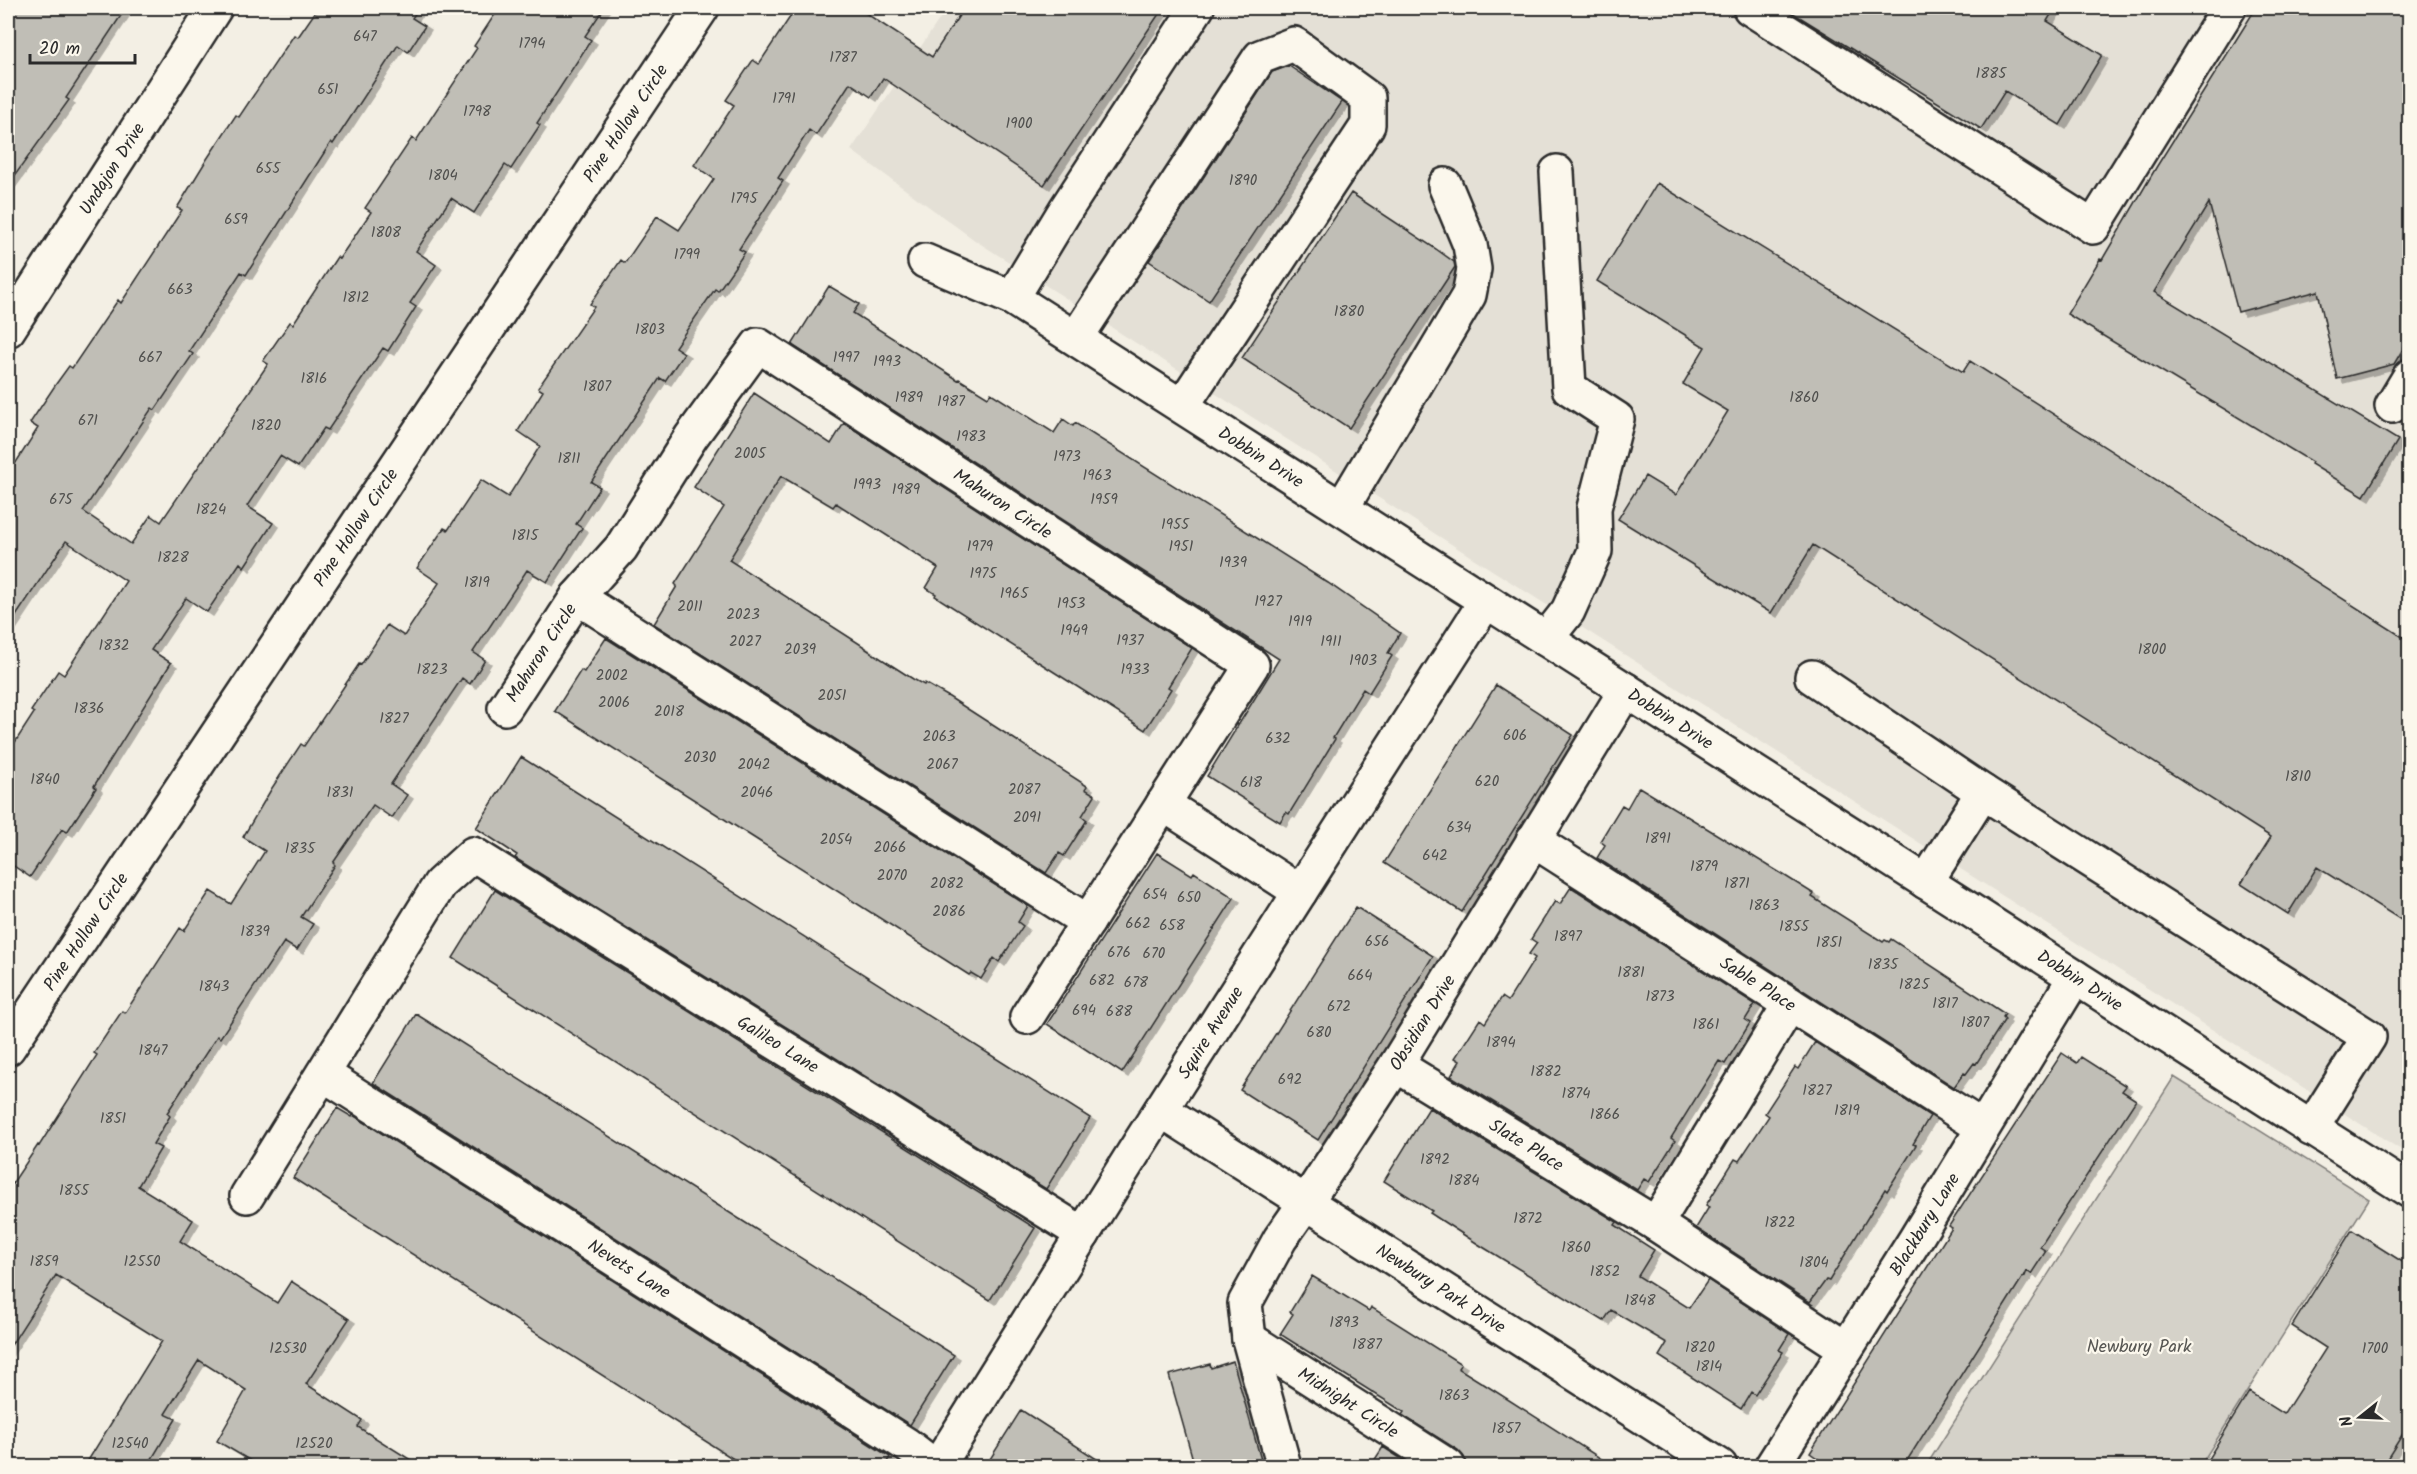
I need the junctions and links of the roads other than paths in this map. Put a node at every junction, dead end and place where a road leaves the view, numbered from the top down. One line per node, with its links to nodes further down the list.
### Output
1 (215, 8): 10 (street, Undajon Drive)
2 (702, 8): 31 (street, Pine Hollow Circle)
3 (1197, 8): 9 (street)
4 (1750, 8): 5 (street)
5 (2229, 8)
6 (1557, 172): 18 (street)
7 (1444, 185): 15 (street)
8 (924, 261): 9 (street, Dobbin Drive)
9 (1012, 298): 11 (street, Dobbin Drive)
10 (8, 330)
11 (1076, 338): 13 (street, Dobbin Drive); 13 (street)
12 (2409, 376): 14 (street)
13 (1182, 406): 15 (street, Dobbin Drive)
14 (2392, 406)
15 (1342, 508): 17 (street, Dobbin Drive)
16 (577, 597): 21 (street, Mahuron Circle); 23 (street, Mahuron Circle); 27 (street, Mahuron Circle)
17 (1486, 601): 18 (street, Dobbin Drive); 26 (street, Squire Avenue)
18 (1546, 639): 20 (street, Dobbin Drive)
19 (1812, 676): 22 (street)
20 (1626, 690): 24 (street, Obsidian Drive); 25 (street, Dobbin Drive)
21 (505, 708)
22 (1983, 792): 25 (street); 36 (street)
23 (1163, 804): 26 (street); 27 (street, Mahuron Circle)
24 (1533, 840): 29 (street, Sable Place); 32 (street, Obsidian Drive)
25 (1926, 882): 28 (street, Dobbin Drive)
26 (1300, 892): 34 (street, Squire Avenue)
27 (1088, 922): 30 (street, Mahuron Circle)
28 (2075, 977): 35 (street, Blackbury Lane); 36 (street, Dobbin Drive)
29 (1790, 1004): 35 (street, Sable Place); 40 (street)
30 (1027, 1017)
31 (8, 1048)
32 (1396, 1065): 39 (street, Obsidian Drive); 40 (street, Slate Place)
33 (322, 1074): 38 (street); 41 (street, Galileo Lane); 44 (street, Nevets Lane)
34 (1161, 1110): 39 (street, Newbury Park Drive); 41 (street, Squire Avenue)
35 (1982, 1127): 43 (street, Blackbury Lane)
36 (2311, 1129): 37 (street, Dobbin Drive)
37 (2409, 1191)
38 (247, 1196)
39 (1306, 1202): 42 (street); 47 (street, Newbury Park Drive)
40 (1656, 1224): 43 (street, Slate Place)
41 (1083, 1234): 44 (street, Squire Avenue)
42 (1249, 1339): 45 (street); 46 (street, Midnight Circle)
43 (1845, 1348): 48 (street, Blackbury Lane)
44 (936, 1467)
45 (1284, 1467)
46 (1448, 1467)
47 (1720, 1467)
48 (1772, 1467)

